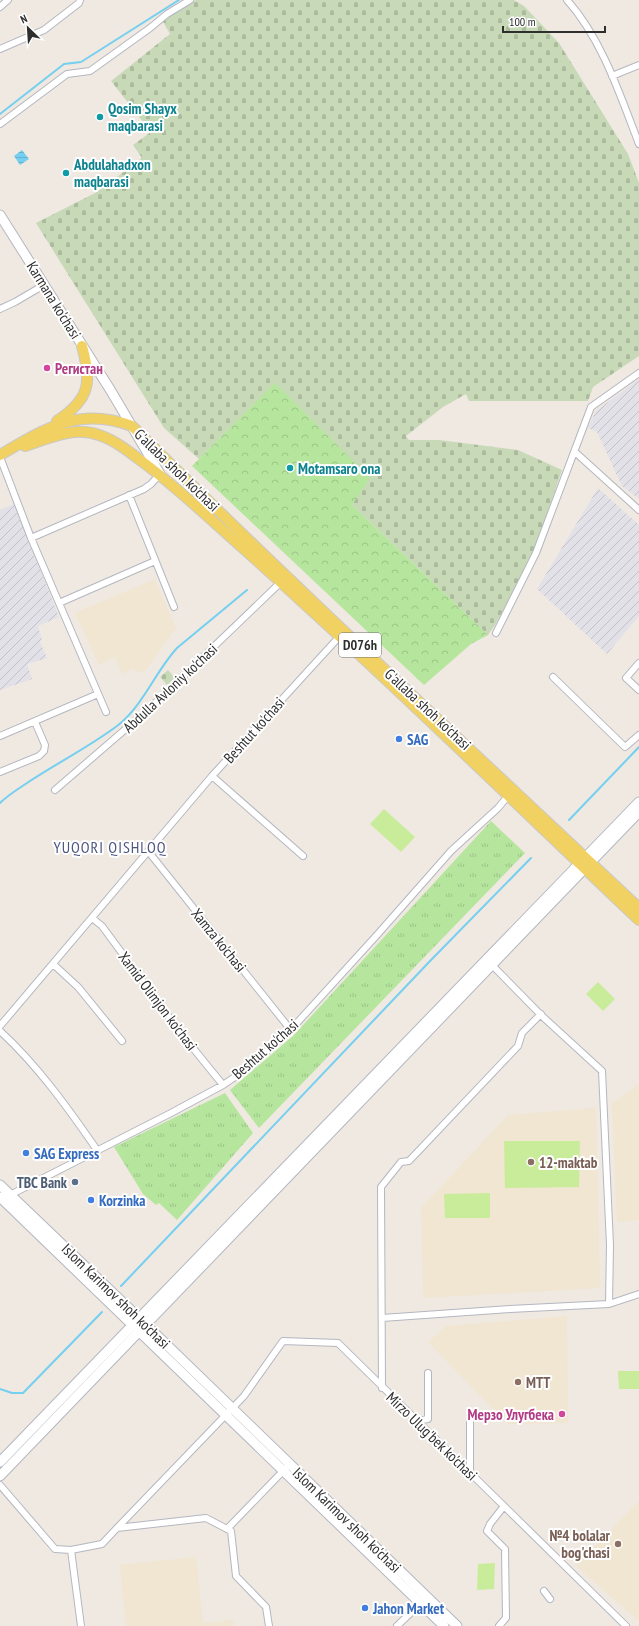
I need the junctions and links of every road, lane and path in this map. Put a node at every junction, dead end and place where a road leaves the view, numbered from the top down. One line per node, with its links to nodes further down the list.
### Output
1 (8, 0): 5 (street)
2 (80, 0): 6 (street)
3 (190, 0): 9 (street)
4 (567, 0): 8 (street)
5 (0, 7)
6 (0, 49)
7 (639, 66): 8 (street)
8 (612, 76): 10 (street)
9 (0, 124)
10 (639, 144)
11 (0, 215): 12 (main road, Karmana ko'chasi / D076h)
12 (44, 285): 13 (street); 14 (main road, Karmana ko'chasi / D076h)
13 (0, 309)
14 (82, 346): 16 (main road, Karmana ko'chasi / D076h); 17 (main road)
15 (639, 373): 18 (street)
16 (132, 426): 17 (main road); 20 (main road, G'allaba shoh ko'chasi / D076h); 46 (main road, G'allaba shoh ko'chasi / D076h)
17 (48, 428): 19 (main road)
18 (575, 452): 22 (street); 28 (street)
19 (0, 456): 20 (main road); 23 (street)
20 (160, 474): 21 (street); 25 (main road, G'allaba shoh ko'chasi / D076h)
21 (129, 495): 23 (street); 24 (street)
22 (639, 510)
23 (31, 538): 26 (street)
24 (155, 561): 26 (street); 27 (street)
25 (281, 582): 29 (main road, G'allaba shoh ko'chasi / D076h); 40 (street, Abdulla Avloniy ko'chasi)
26 (59, 603): 33 (street)
27 (174, 607)
28 (496, 633)
29 (339, 637): 39 (street, Beshtut ko'chasi); 41 (main road, G'allaba shoh ko'chasi / D076h)
30 (639, 663): 32 (street)
31 (553, 677): 36 (street)
32 (639, 690)
33 (98, 694): 34 (street); 35 (street)
34 (106, 712)
35 (34, 722): 37 (street); 38 (street)
36 (639, 735)
37 (0, 736)
38 (0, 772)
39 (212, 776): 44 (street, Beshtut ko'chasi); 45 (street)
40 (55, 790)
41 (508, 796): 46 (main road, G'allaba shoh ko'chasi / D076h); 54 (street, Beshtut ko'chasi)
42 (639, 802): 46 (main road)
43 (639, 812): 46 (main road)
44 (148, 852): 48 (street, Beshtut ko'chasi); 54 (street, Xamza ko'chasi)
45 (303, 856)
46 (584, 863): 47 (main road, G'allaba shoh ko'chasi); 49 (main road); 50 (main road)
47 (639, 908)
48 (92, 918): 51 (street, Beshtut ko'chasi); 57 (street, Xamid Olimjon ko'chasi)
49 (639, 920)
50 (488, 962): 52 (street); 65 (main road)
51 (53, 964): 53 (street, Beshtut ko'chasi); 56 (street)
52 (541, 1014): 63 (street); 64 (street)
53 (0, 1026)
54 (290, 1029): 57 (street, Beshtut ko'chasi)
55 (0, 1031): 58 (street)
56 (122, 1041)
57 (223, 1085): 58 (street, Beshtut ko'chasi)
58 (97, 1150): 60 (street, Beshtut ko'chasi)
59 (0, 1185): 60 (main road, Islom Karimov shoh ko'chasi)
60 (10, 1195): 65 (main road, Islom Karimov shoh ko'chasi)
61 (0, 1197): 66 (main road, Islom Karimov shoh ko'chasi)
62 (639, 1294): 63 (street)
63 (609, 1304): 64 (street)
64 (382, 1318): 68 (street)
65 (142, 1321): 66 (main road); 69 (main road, Islom Karimov shoh ko'chasi)
66 (135, 1328): 70 (main road, Islom Karimov shoh ko'chasi); 73 (main road); 77 (main road)
67 (428, 1373): 72 (street)
68 (382, 1388): 69 (street, Mirzo Ulug'bek ko'chasi); 72 (street, Mirzo Ulug'bek ko'chasi)
69 (232, 1408): 70 (street); 74 (main road, Islom Karimov shoh ko'chasi)
70 (225, 1415): 75 (main road, Islom Karimov shoh ko'chasi); 80 (street)
71 (470, 1416): 76 (street)
72 (416, 1420): 76 (street, Mirzo Ulug'bek ko'chasi)
73 (0, 1462)
74 (290, 1464): 75 (street); 85 (main road, Islom Karimov shoh ko'chasi)
75 (283, 1471): 81 (street); 85 (main road, Islom Karimov shoh ko'chasi)
76 (470, 1474): 79 (street, Mirzo Ulug'bek ko'chasi)
77 (0, 1476)
78 (0, 1486): 82 (street)
79 (504, 1506): 91 (street); 92 (street, Mirzo Ulug'bek ko'chasi)
80 (117, 1528): 81 (street); 82 (street)
81 (227, 1529): 87 (street)
82 (71, 1550): 86 (street)
83 (544, 1591): 84 (street)
84 (550, 1599)
85 (424, 1600): 88 (street); 89 (main road, Islom Karimov shoh ko'chasi); 90 (main road, Islom Karimov shoh ko'chasi)
86 (81, 1626)
87 (269, 1626)
88 (397, 1626)
89 (444, 1626)
90 (457, 1626)
91 (499, 1626)
92 (626, 1626)

